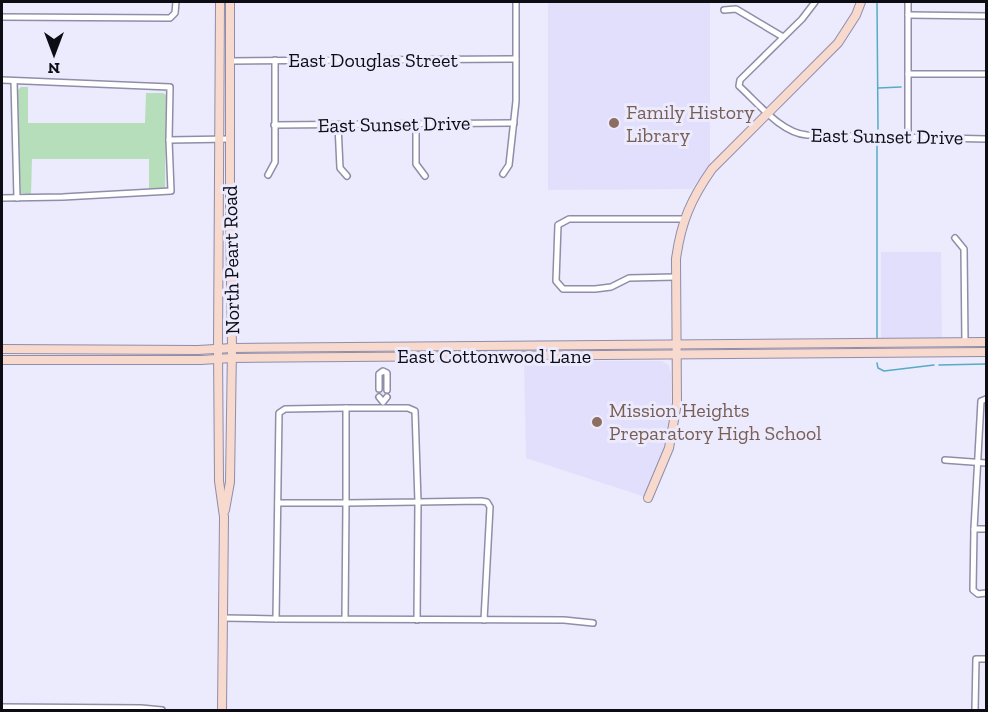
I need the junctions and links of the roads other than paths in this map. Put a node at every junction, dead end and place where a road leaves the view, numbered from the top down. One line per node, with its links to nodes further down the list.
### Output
1 (176, 2): 11 (street)
2 (220, 2): 26 (main road, North Peart Road)
3 (230, 2): 15 (main road, North Peart Road)
4 (516, 2): 13 (street)
5 (815, 2): 12 (street)
6 (861, 2): 20 (main road)
7 (908, 2): 9 (street)
8 (723, 10): 12 (street)
9 (908, 15): 10 (street); 16 (street)
10 (987, 16)
11 (2, 17)
12 (783, 37): 20 (street, East Sunset Drive)
13 (516, 59): 14 (street, East Douglas Street); 21 (street)
14 (274, 60): 15 (street, East Douglas Street); 23 (street)
15 (230, 61): 27 (main road, North Peart Road)
16 (908, 74): 17 (street); 25 (street)
17 (987, 74)
18 (2, 80): 19 (street)
19 (14, 81): 29 (street); 35 (street)
20 (768, 112): 25 (street, East Sunset Drive); 36 (main road)
21 (514, 123): 22 (street, East Sunset Drive); 30 (street)
22 (416, 124): 24 (street, East Sunset Drive); 33 (street)
23 (274, 125): 24 (street, East Sunset Drive); 31 (street)
24 (338, 125): 32 (street)
25 (908, 136): 28 (street, East Sunset Drive)
26 (219, 139): 27 (street); 29 (street); 42 (main road, North Peart Road)
27 (230, 139): 43 (main road, North Peart Road)
28 (987, 139)
29 (169, 140): 35 (street)
30 (503, 174)
31 (268, 175)
32 (347, 176)
33 (425, 176)
34 (2, 198): 35 (street)
35 (17, 198)
36 (684, 219): 38 (main road); 38 (street)
37 (955, 238): 39 (street)
38 (676, 277): 41 (main road)
39 (965, 342): 40 (main road, East Cottonwood Lane); 41 (main road, East Cottonwood Lane)
40 (987, 342)
41 (677, 346): 43 (main road, East Cottonwood Lane); 46 (main road)
42 (218, 348): 43 (main road, East Cottonwood Lane); 44 (main road, East Cottonwood Lane); 49 (main road, North Peart Road)
43 (232, 348): 48 (main road, North Peart Road)
44 (2, 349)
45 (987, 352): 46 (main road, East Cottonwood Lane)
46 (677, 355): 47 (main road, East Cottonwood Lane); 57 (main road)
47 (383, 357): 48 (main road, East Cottonwood Lane); 51 (street)
48 (232, 358): 49 (main road, East Cottonwood Lane); 61 (main road, North Peart Road)
49 (219, 359): 50 (main road, East Cottonwood Lane); 61 (main road, North Peart Road)
50 (2, 360)
51 (383, 371): 51 (street)
52 (986, 399): 55 (street)
53 (346, 408): 58 (street); 59 (street); 60 (street)
54 (945, 460): 55 (street)
55 (979, 462): 56 (street); 62 (street)
56 (987, 463)
57 (648, 498)
58 (418, 502): 60 (street); 68 (street); 69 (street)
59 (278, 503): 60 (street); 66 (street)
60 (346, 503): 67 (street)
61 (224, 517): 65 (main road, North Peart Road)
62 (974, 529): 63 (street); 64 (street)
63 (987, 529)
64 (987, 593)
65 (223, 618): 66 (street); 75 (main road, North Peart Road)
66 (276, 619): 67 (street)
67 (345, 619): 68 (street)
68 (417, 620): 69 (street)
69 (484, 620): 70 (street)
70 (593, 623)
71 (987, 659): 76 (street)
72 (2, 707): 73 (street)
73 (40, 709): 74 (street)
74 (162, 711)
75 (222, 711)
76 (975, 711)

